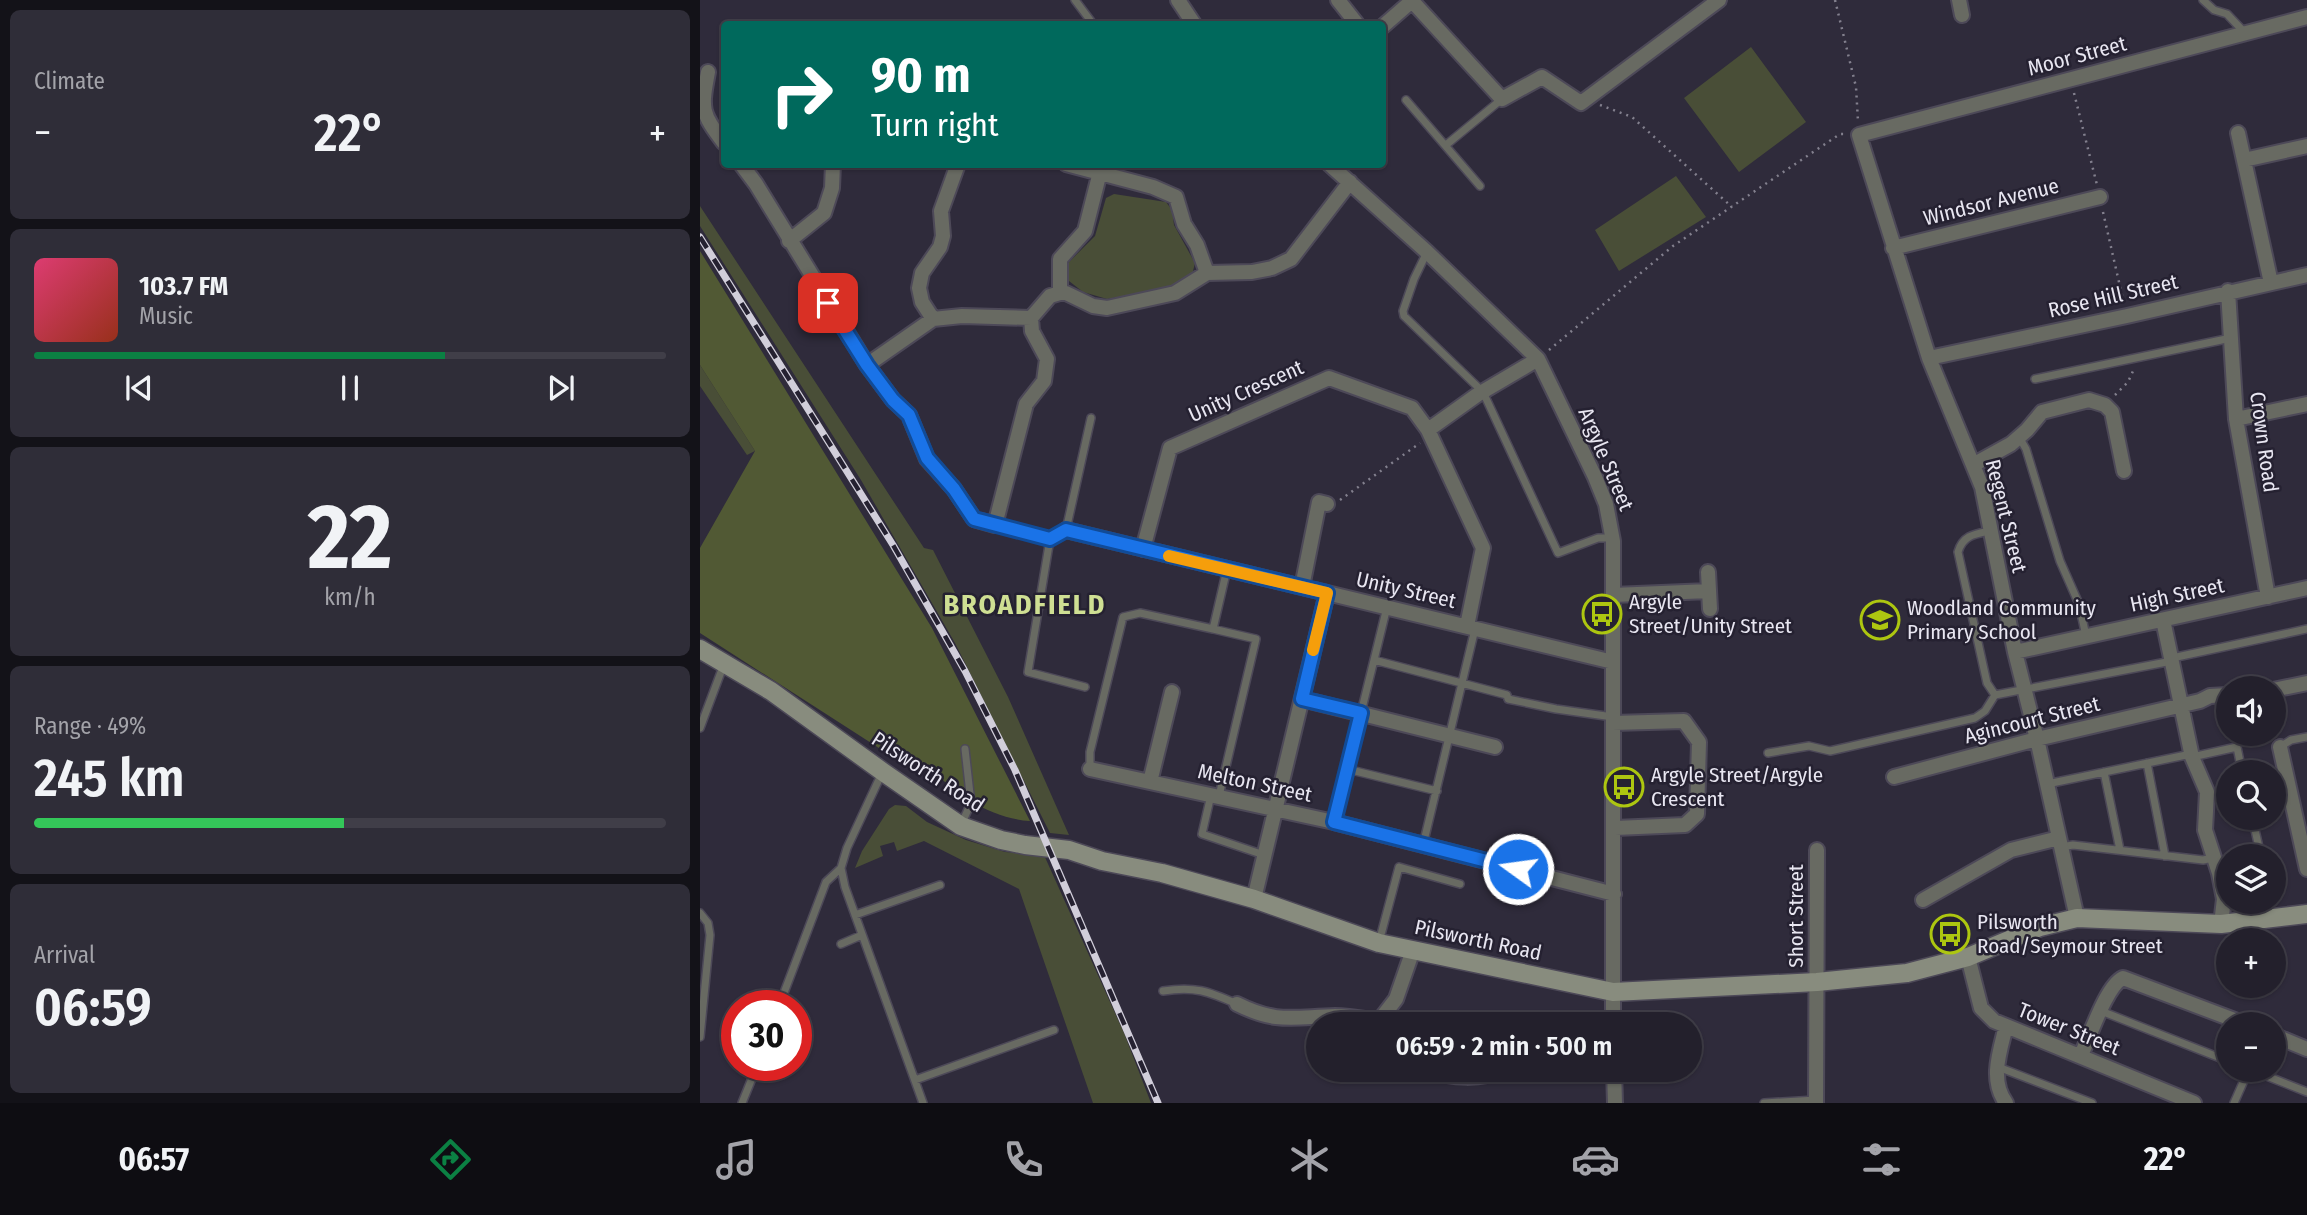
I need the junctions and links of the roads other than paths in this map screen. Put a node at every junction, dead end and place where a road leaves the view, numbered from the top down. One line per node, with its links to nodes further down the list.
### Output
1 (1075, 0): 10 (lane)
2 (1178, 0): 11 (street)
3 (1338, 0): 12 (street)
4 (1719, 0): 16 (street)
5 (1959, 0): 8 (street)
6 (2203, 0): 14 (lane)
7 (1412, 1): 13 (street); 16 (street)
8 (1962, 15)
9 (2307, 17): 14 (street, Moor Street)
10 (1091, 21)
11 (1192, 21)
12 (1355, 21)
13 (1386, 24)
14 (2245, 33): 19 (street, Moor Street)
15 (704, 71): 20 (street)
16 (1502, 99): 21 (lane)
17 (1406, 100): 21 (lane)
18 (2238, 133): 23 (street)
19 (1859, 135): 34 (street, Regent Street)
20 (721, 139)
21 (1446, 145): 31 (lane)
22 (2307, 146): 23 (street)
23 (2244, 160): 38 (street)
24 (744, 168): 33 (street)
25 (833, 168): 33 (street)
26 (956, 168): 42 (street)
27 (1083, 168): 29 (street)
28 (1333, 168): 30 (street, Argyle Street)
29 (1100, 172): 36 (street); 40 (street)
30 (1350, 182): 35 (street, Argyle Street); 36 (street)
31 (1480, 186)
32 (2100, 197): 34 (street, Windsor Avenue)
33 (789, 240): 46 (street)
34 (1893, 248): 44 (street, Regent Street)
35 (1427, 252): 45 (street, Argyle Street); 48 (lane)
36 (1207, 273): 40 (street)
37 (2307, 275): 38 (street, Rose Hill Street)
38 (2271, 283): 39 (street, Rose Hill Street)
39 (2228, 291): 43 (street, Crown Road); 44 (street, Rose Hill Street)
40 (1059, 293): 41 (street)
41 (1031, 318): 42 (street); 57 (street)
42 (933, 319): 46 (street)
43 (2231, 338): 47 (lane); 51 (street, Crown Road)
44 (1928, 358): 54 (street, Regent Street)
45 (1538, 359): 48 (street); 60 (street, Argyle Street)
46 (867, 365): 57 (street)
47 (2035, 379)
48 (1483, 392): 52 (street); 60 (lane)
49 (2307, 404): 51 (street)
50 (1091, 418): 58 (lane)
51 (2236, 419): 70 (street, Crown Road)
52 (1429, 433): 62 (street, Unity Crescent); 74 (street, Unity Crescent)
53 (2019, 437): 54 (street); 55 (street); 77 (lane)
54 (1973, 465): 59 (street, Regent Street)
55 (2124, 471)
56 (1327, 503): 65 (street)
57 (995, 525): 61 (lane)
58 (1066, 530): 61 (lane); 62 (street, Unity Street)
59 (1991, 530): 79 (street, Regent Street); 90 (lane)
60 (1612, 538): 69 (street, Argyle Street)
61 (1050, 539): 86 (lane)
62 (1143, 550): 63 (street, Unity Street)
63 (1227, 569): 65 (street, Unity Street); 75 (lane)
64 (1708, 572): 67 (street)
65 (1302, 587): 68 (street, Unity Street)
66 (2307, 588): 70 (street, High Street)
67 (1709, 591): 69 (street); 72 (street)
68 (1327, 593): 71 (street, Unity Street); 92 (street)
69 (1613, 595): 82 (street, Argyle Street)
70 (2268, 597): 73 (street, High Street)
71 (1387, 606): 74 (street, Unity Street); 80 (lane)
72 (1710, 609)
73 (2163, 620): 77 (street, High Street); 81 (street)
74 (1471, 627): 82 (street, Unity Street); 84 (lane)
75 (1213, 629): 107 (lane); 115 (lane)
76 (2307, 629): 81 (lane)
77 (2087, 637): 79 (street, High Street)
78 (700, 649): 83 (street, Pilsworth Road)
79 (2015, 652): 88 (street, Regent Street)
80 (1374, 660): 84 (lane); 94 (lane)
81 (2172, 660): 88 (lane); 93 (street)
82 (1613, 662): 95 (street, Argyle Street)
83 (724, 664): 96 (lane); 109 (street, Pilsworth Road)
84 (1463, 683): 95 (lane); 97 (lane)
85 (2307, 683): 87 (street)
86 (1085, 687)
87 (2286, 687)
88 (2024, 691): 90 (lane); 99 (street, Regent Street)
89 (1172, 692): 112 (street)
90 (1995, 695): 103 (lane)
91 (2216, 696): 93 (street, Agincourt Street)
92 (1302, 699): 94 (street); 116 (street)
93 (2181, 705): 99 (street, Agincourt Street); 104 (street)
94 (1361, 713): 97 (street); 108 (lane)
95 (1613, 720): 119 (street, Argyle Street); 119 (street)
96 (700, 728)
97 (1451, 736): 100 (street); 114 (lane)
98 (2307, 737): 101 (lane)
99 (2037, 739): 111 (street, Agincourt Street); 113 (street, Regent Street)
100 (1495, 747)
101 (2280, 747): 122 (street)
102 (965, 749): 118 (lane)
103 (1768, 753)
104 (2192, 755): 105 (lane); 106 (lane); 127 (street)
105 (2240, 760)
106 (2147, 763): 110 (lane); 126 (lane)
107 (1090, 769): 112 (street, Melton Street)
108 (1347, 769): 114 (lane); 117 (lane)
109 (883, 772): 118 (street, Pilsworth Road); 128 (lane)
110 (2104, 772): 113 (lane); 124 (lane)
111 (1894, 777)
112 (1150, 782): 115 (street, Melton Street)
113 (2047, 784): 120 (street, Regent Street)
114 (1437, 791): 121 (lane)
115 (1215, 796): 116 (street, Melton Street); 125 (lane)
116 (1275, 809): 117 (street, Melton Street); 125 (street)
117 (1334, 822): 121 (street, Melton Street)
118 (961, 826): 133 (street, Pilsworth Road)
119 (1615, 828): 132 (street, Argyle Street)
120 (2060, 843): 124 (lane); 134 (street); 138 (street, Regent Street)
121 (1423, 845): 132 (street, Melton Street)
122 (2305, 848): 129 (street)
123 (1817, 850): 146 (street, Short Street)
124 (2120, 850): 126 (lane)
125 (1264, 855): 133 (street)
126 (2165, 856): 127 (lane)
127 (2213, 858): 139 (street)
128 (841, 868): 137 (lane); 147 (lane)
129 (2307, 869)
130 (1460, 884): 141 (lane)
131 (940, 885): 137 (lane)
132 (1614, 894): 149 (street, Argyle Street)
133 (1254, 899): 141 (street, Pilsworth Road)
134 (1923, 900)
135 (700, 913): 145 (lane)
136 (2307, 914): 139 (street, Pilsworth Road)
137 (855, 915): 140 (lane)
138 (2077, 918): 139 (street, Pilsworth Road); 144 (street, Pilsworth Road)
139 (2221, 924)
140 (862, 936): 142 (lane); 164 (lane)
141 (1379, 943): 143 (street, Pilsworth Road)
142 (841, 944)
143 (1413, 950): 149 (street, Pilsworth Road); 152 (street)
144 (1968, 957): 146 (street, Pilsworth Road); 156 (street, Tower Street)
145 (703, 979): 158 (lane)
146 (1817, 982): 149 (street, Pilsworth Road); 171 (street, Short Street)
147 (785, 990)
148 (1163, 991): 150 (lane)
149 (1613, 992): 153 (street, Argyle Street)
150 (1237, 1004): 155 (street)
151 (2101, 1011): 154 (street); 161 (street); 162 (lane)
152 (1387, 1012)
153 (1613, 1012)
154 (2216, 1013)
155 (1306, 1018)
156 (2006, 1026): 161 (street, Tower Street); 163 (street)
157 (1054, 1030): 164 (lane)
158 (700, 1037)
159 (2286, 1040): 160 (street)
160 (2307, 1049)
161 (2081, 1055): 170 (street, Tower Street)
162 (2216, 1056)
163 (1997, 1066): 176 (street); 177 (lane)
164 (915, 1080): 173 (lane)
165 (751, 1081): 172 (lane)
166 (1614, 1082): 174 (street)
167 (2243, 1082): 179 (lane)
168 (2282, 1082): 169 (lane)
169 (2307, 1092)
170 (2165, 1098): 178 (street, Tower Street)
171 (1816, 1101): 175 (lane)
172 (742, 1103)
173 (923, 1103)
174 (1615, 1103)
175 (1764, 1103)
176 (2006, 1103)
177 (2092, 1103)
178 (2194, 1103)
179 (2234, 1103)

